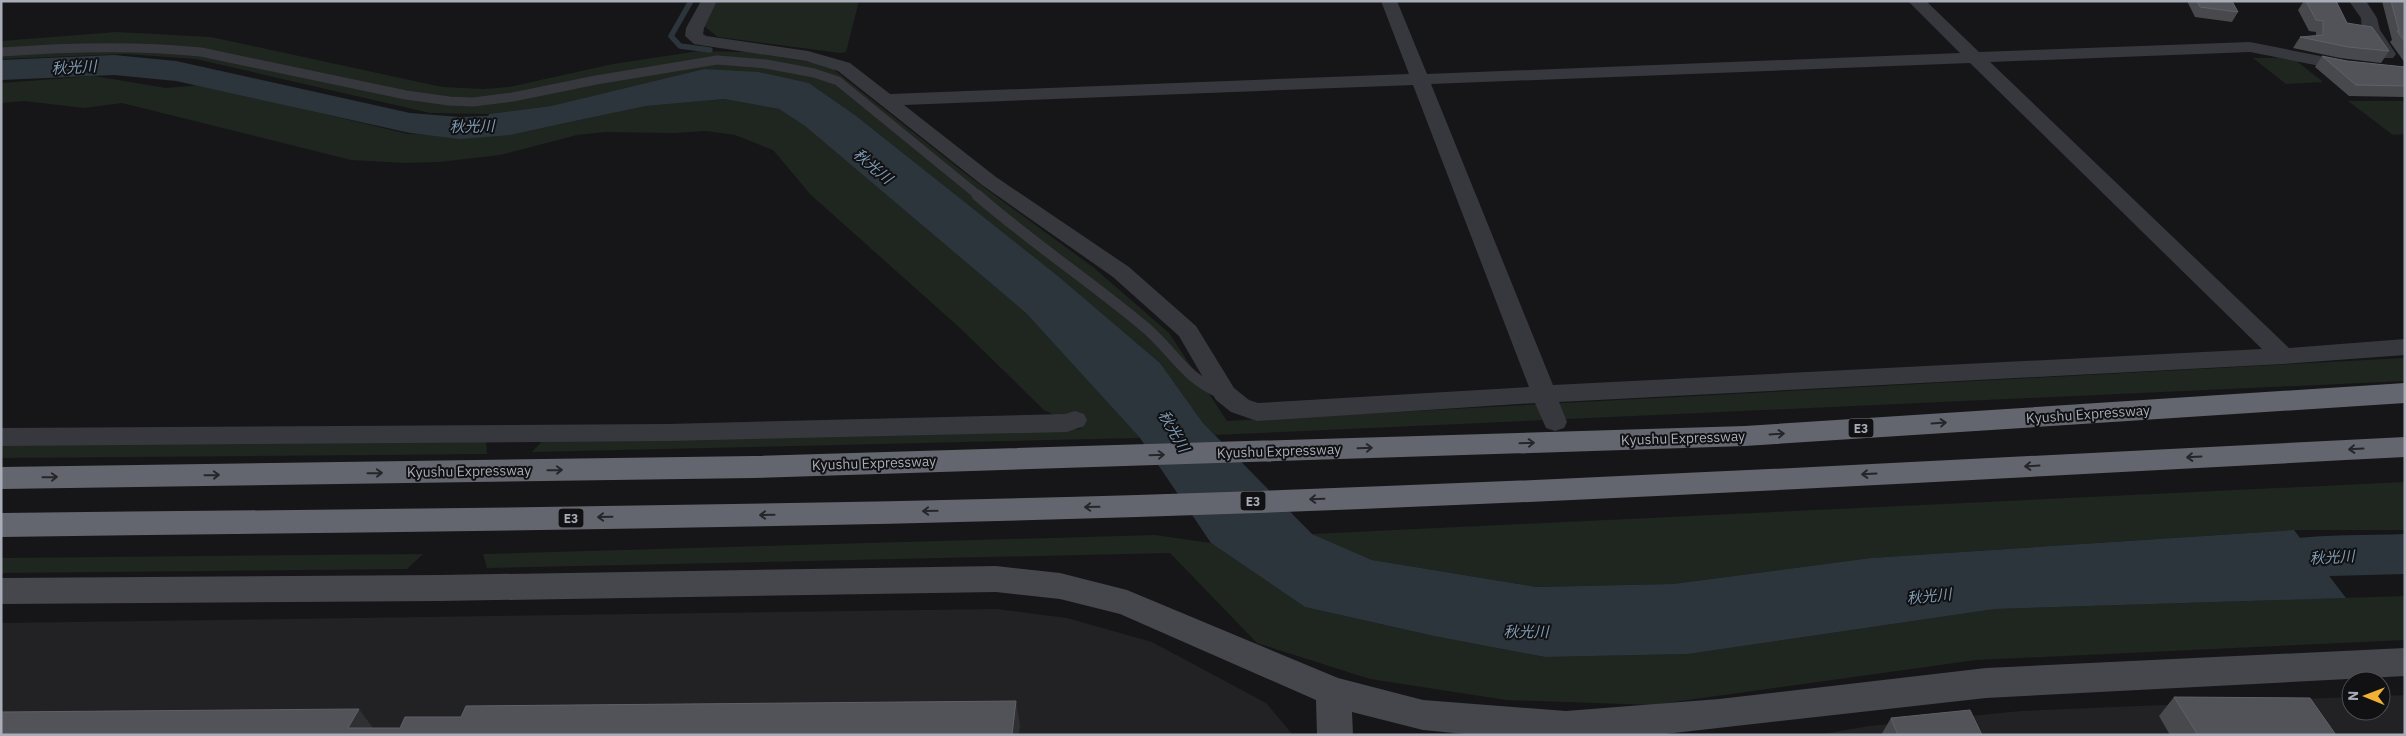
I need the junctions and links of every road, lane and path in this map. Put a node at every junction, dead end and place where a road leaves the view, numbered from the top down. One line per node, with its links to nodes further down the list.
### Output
1 (709, 1): 9 (street)
2 (1389, 1): 8 (street)
3 (1916, 1): 6 (street)
4 (2357, 1): 7 (street)
5 (1, 52): 13 (lane)
6 (1973, 56): 7 (street); 8 (street); 11 (street)
7 (2402, 72)
8 (1420, 79): 9 (street); 14 (street)
9 (887, 100): 13 (street)
10 (2405, 347): 11 (street)
11 (2282, 356): 14 (street)
12 (2405, 393): 19 (highway, Kyushu Expressway / E3, one-way to 12)
13 (1225, 394): 14 (street)
14 (1544, 394): 16 (street)
15 (1075, 420): 17 (street)
16 (1555, 422)
17 (1, 437)
18 (2405, 446): 20 (highway, E3, one-way to 20)
19 (1, 478)
20 (1, 525)
21 (1, 591): 23 (street)
22 (2405, 662): 23 (street)
23 (1333, 692): 24 (street)
24 (1336, 735)

